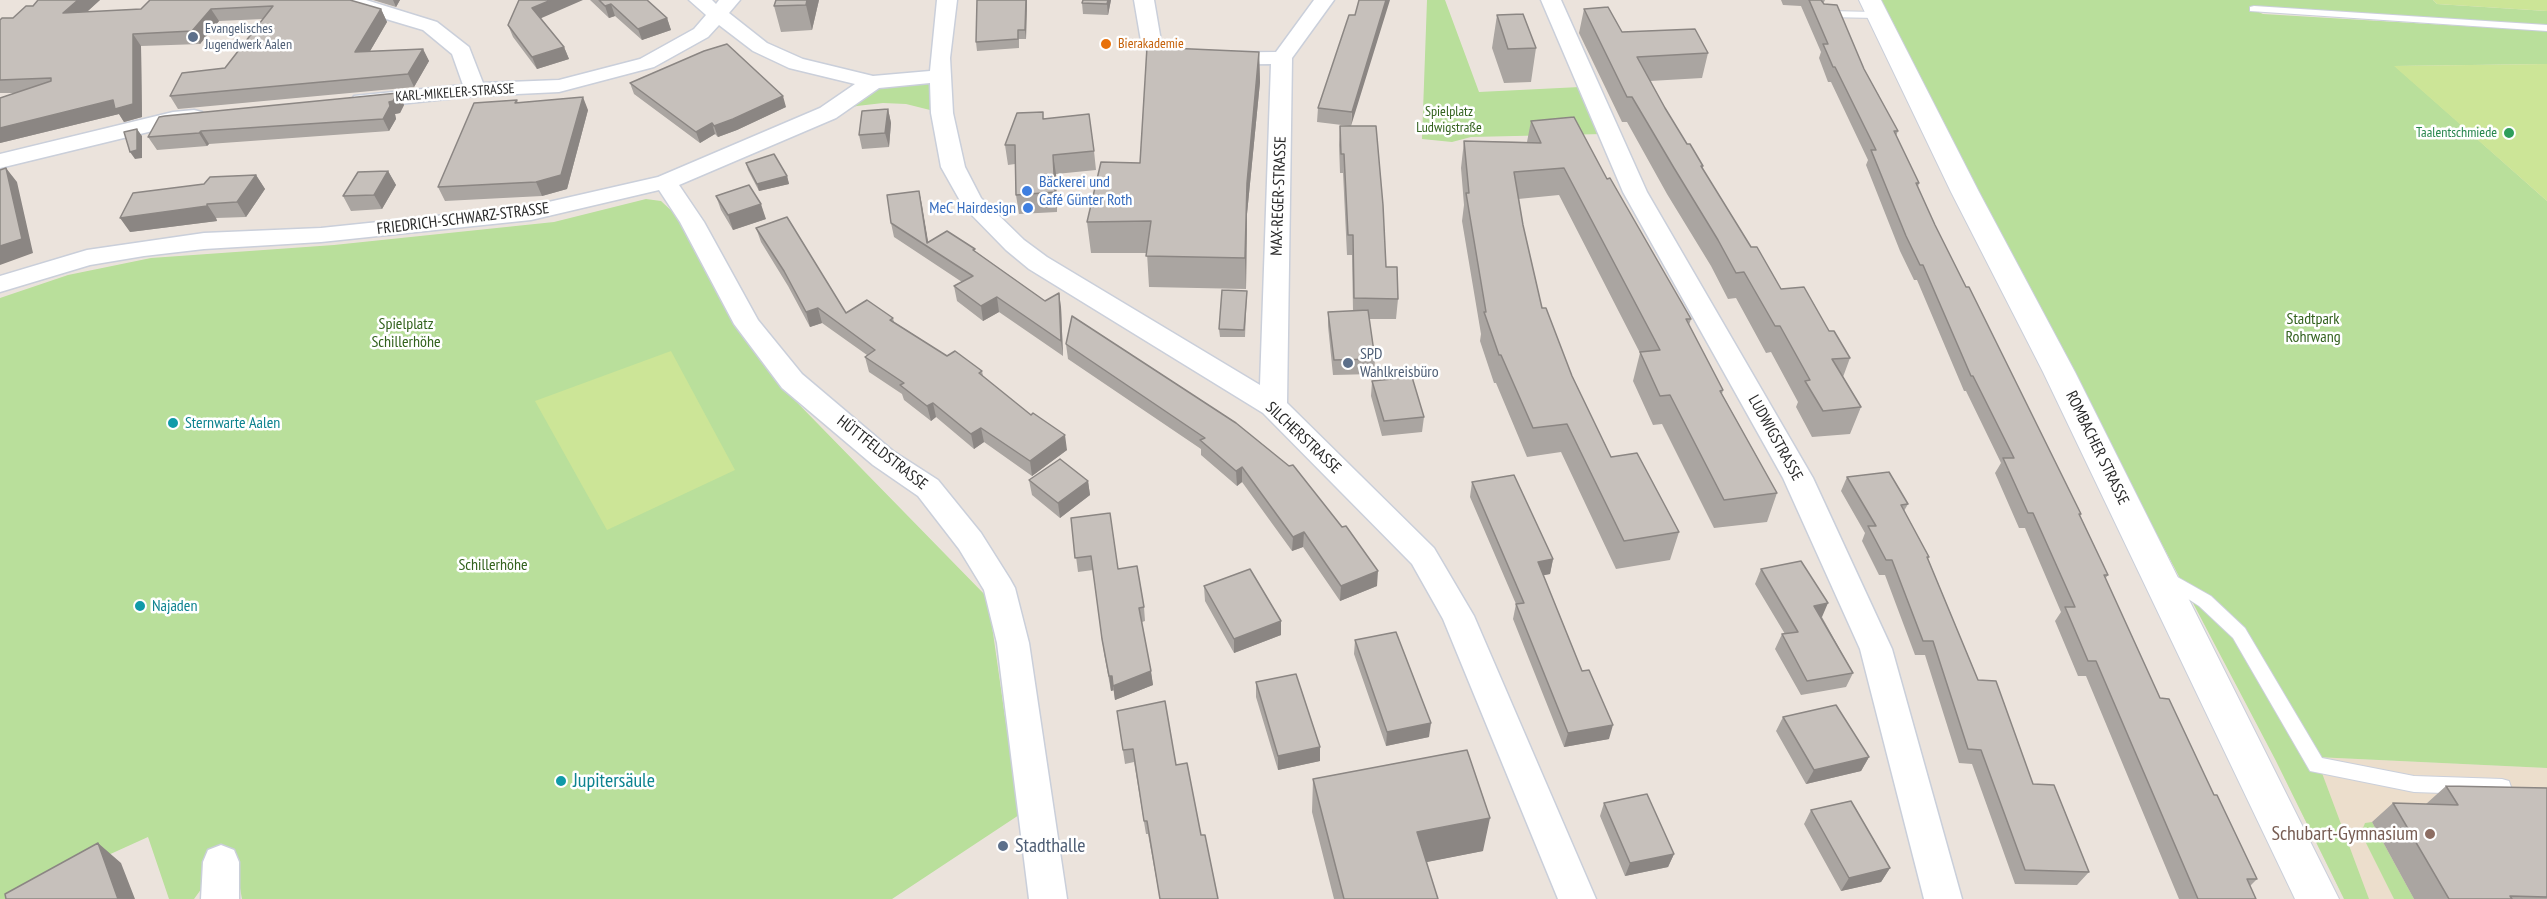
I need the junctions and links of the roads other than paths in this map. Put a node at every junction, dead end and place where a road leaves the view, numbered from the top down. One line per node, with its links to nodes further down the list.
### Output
1 (321, 0): 15 (street)
2 (699, 0): 8 (street)
3 (947, 0): 13 (street, SILCHERSTRASSE)
4 (1144, 0): 12 (street)
5 (1324, 0): 12 (street)
6 (1551, 0): 28 (street, LUDWIGSTRASSE)
7 (1820, 6): 9 (lane)
8 (724, 8): 14 (street); 15 (street, KARL-MIKELER-STRASSE)
9 (1873, 8): 22 (main road, ROMBACHER STRASSE)
10 (2254, 9): 11 (lane)
11 (2547, 28)
12 (1282, 58): 21 (street, MAX-REGER-STRASSE)
13 (940, 76): 14 (street, FRIEDRICH-SCHWARZ-STRASSE); 21 (street, SILCHERSTRASSE)
14 (873, 82): 19 (street, FRIEDRICH-SCHWARZ-STRASSE)
15 (475, 90): 16 (street, KARL-MIKELER-STRASSE)
16 (337, 103)
17 (220, 114): 18 (street)
18 (0, 161)
19 (665, 182): 20 (street, FRIEDRICH-SCHWARZ-STRASSE); 26 (street, HÜTTFELDSTRASSE)
20 (0, 284)
21 (1273, 406): 27 (street, SILCHERSTRASSE)
22 (2157, 571): 23 (lane); 29 (main road, ROMBACHER STRASSE)
23 (2525, 788)
24 (221, 862): 25 (street)
25 (220, 899)
26 (1048, 899)
27 (1577, 899)
28 (1943, 899)
29 (2317, 899)

